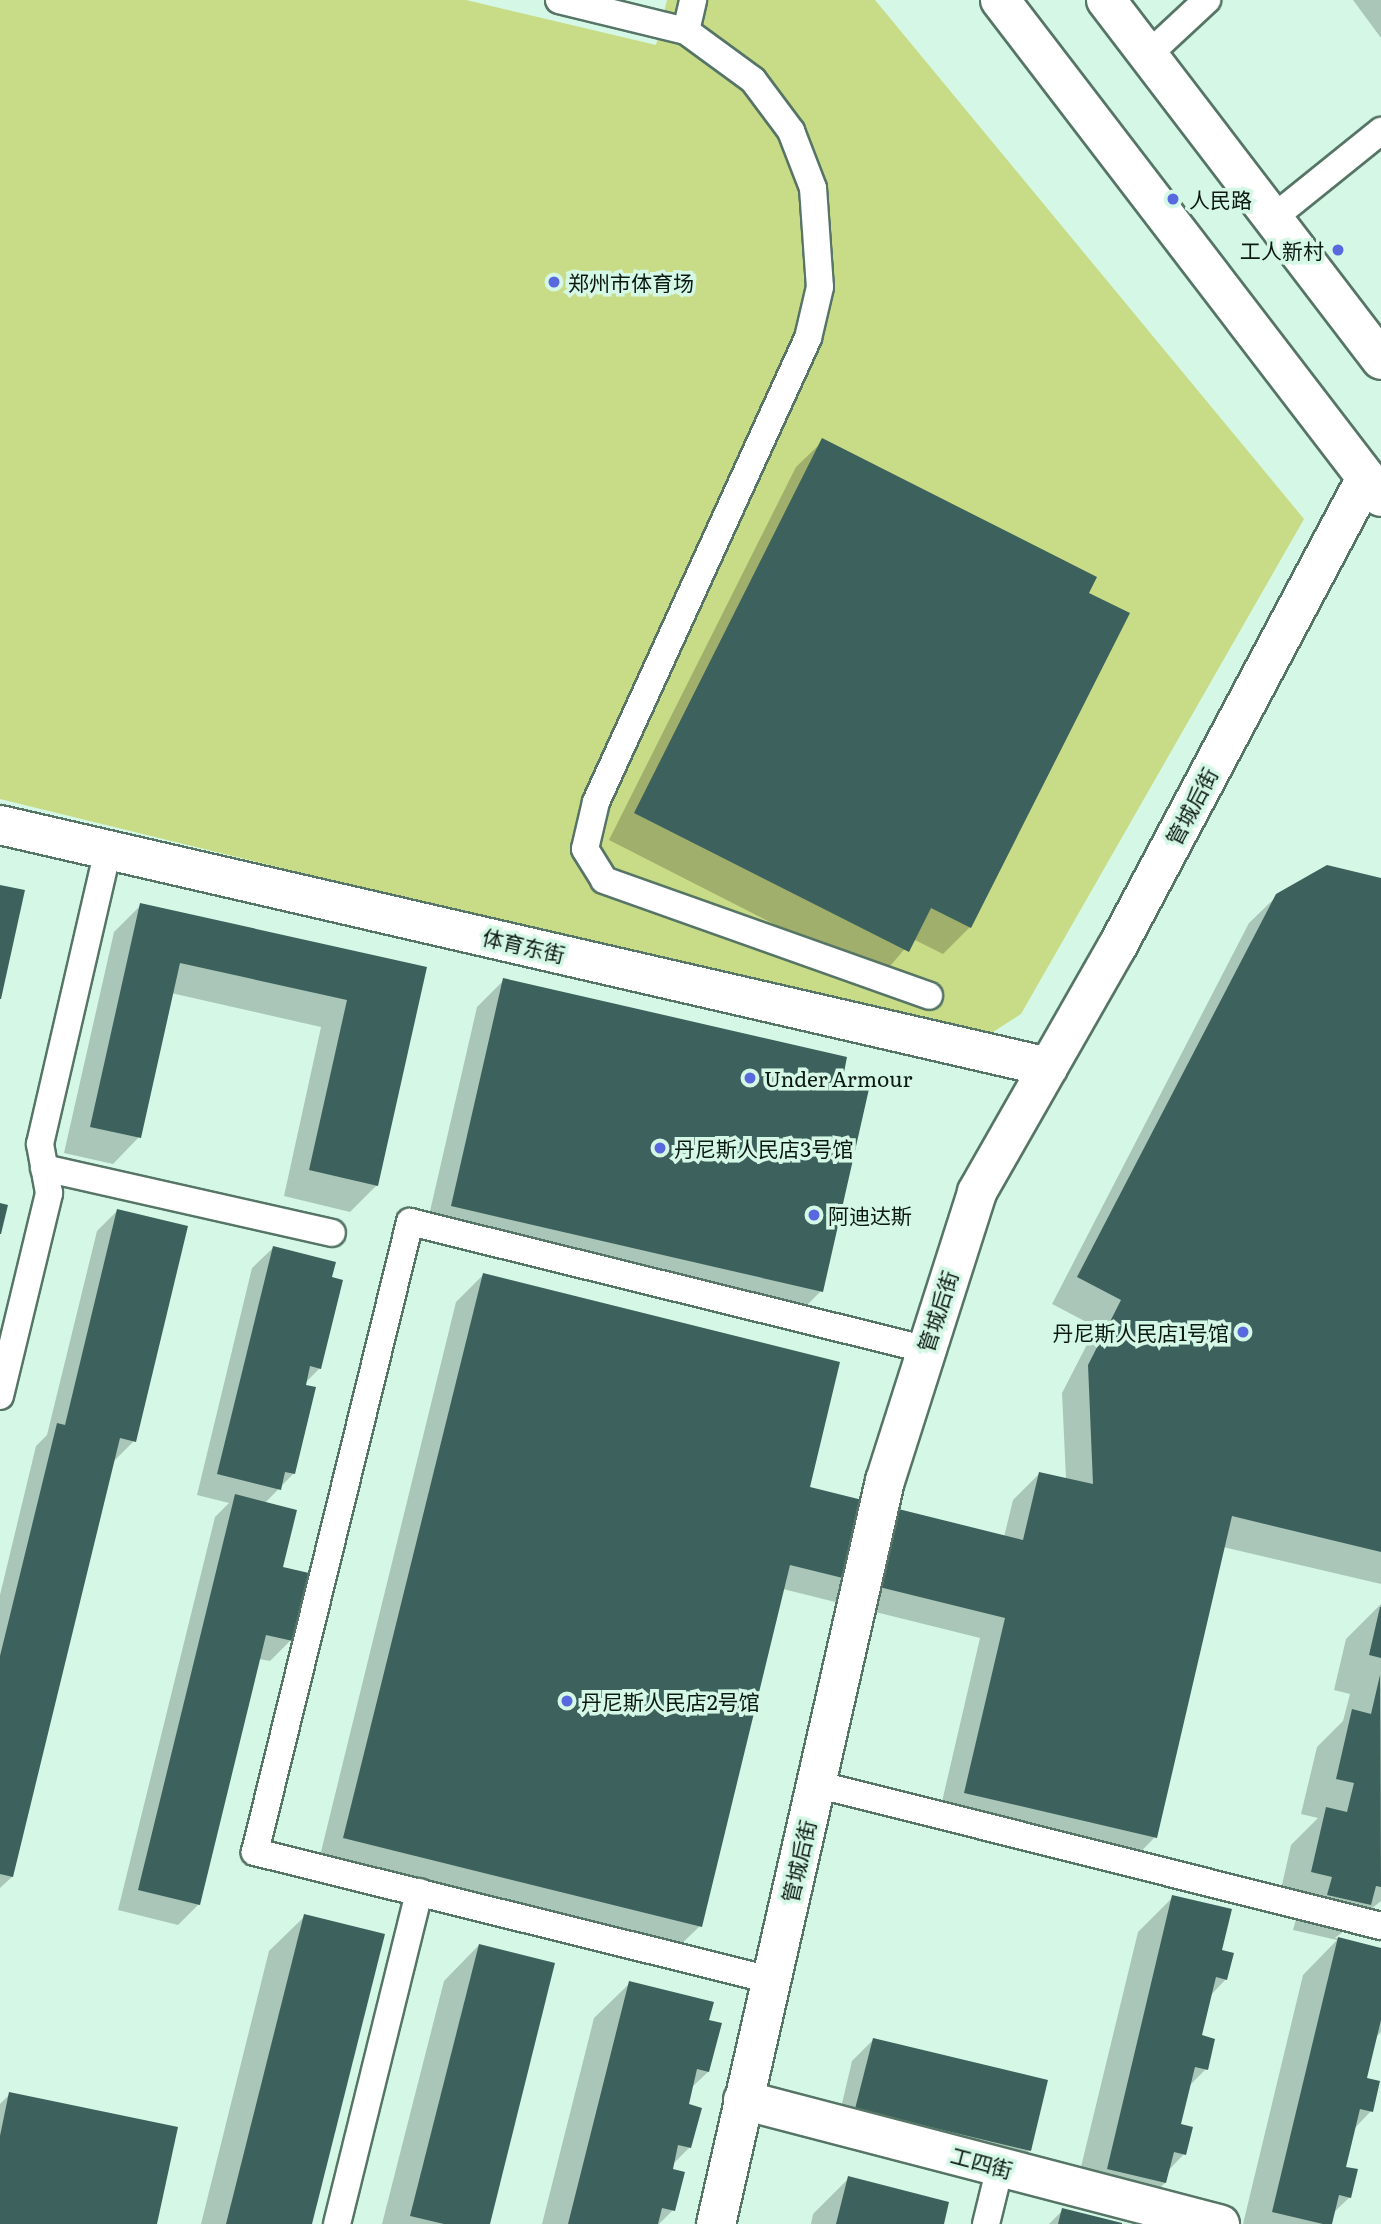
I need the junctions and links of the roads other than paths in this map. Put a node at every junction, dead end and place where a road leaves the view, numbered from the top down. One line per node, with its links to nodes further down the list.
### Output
1 (559, 0): 6 (lane)
2 (693, 0): 6 (lane)
3 (1000, 0): 11 (street)
4 (1106, 0): 7 (street)
5 (1207, 0): 7 (lane)
6 (686, 31): 14 (lane)
7 (1148, 55): 9 (street)
8 (1381, 131): 9 (lane)
9 (1273, 218): 10 (street)
10 (1381, 360)
11 (1373, 487): 15 (street, 管城后街)
12 (0, 825): 13 (street, 体育东街)
13 (108, 849): 15 (street, 体育东街); 16 (lane)
14 (929, 996)
15 (1048, 1066): 18 (street, 管城后街)
16 (44, 1168): 17 (lane); 19 (lane)
17 (332, 1233)
18 (924, 1349): 20 (street, 管城后街); 21 (lane)
19 (0, 1396)
20 (816, 1784): 22 (lane); 23 (street, 管城后街)
21 (419, 1892): 23 (lane); 26 (lane)
22 (1381, 1926)
23 (771, 1980): 24 (street, 管城后街)
24 (743, 2100): 25 (street, 工四街); 27 (street, 管城后街)
25 (1000, 2167): 28 (lane); 29 (street, 工四街)
26 (337, 2224)
27 (716, 2224)
28 (986, 2224)
29 (1220, 2224)

